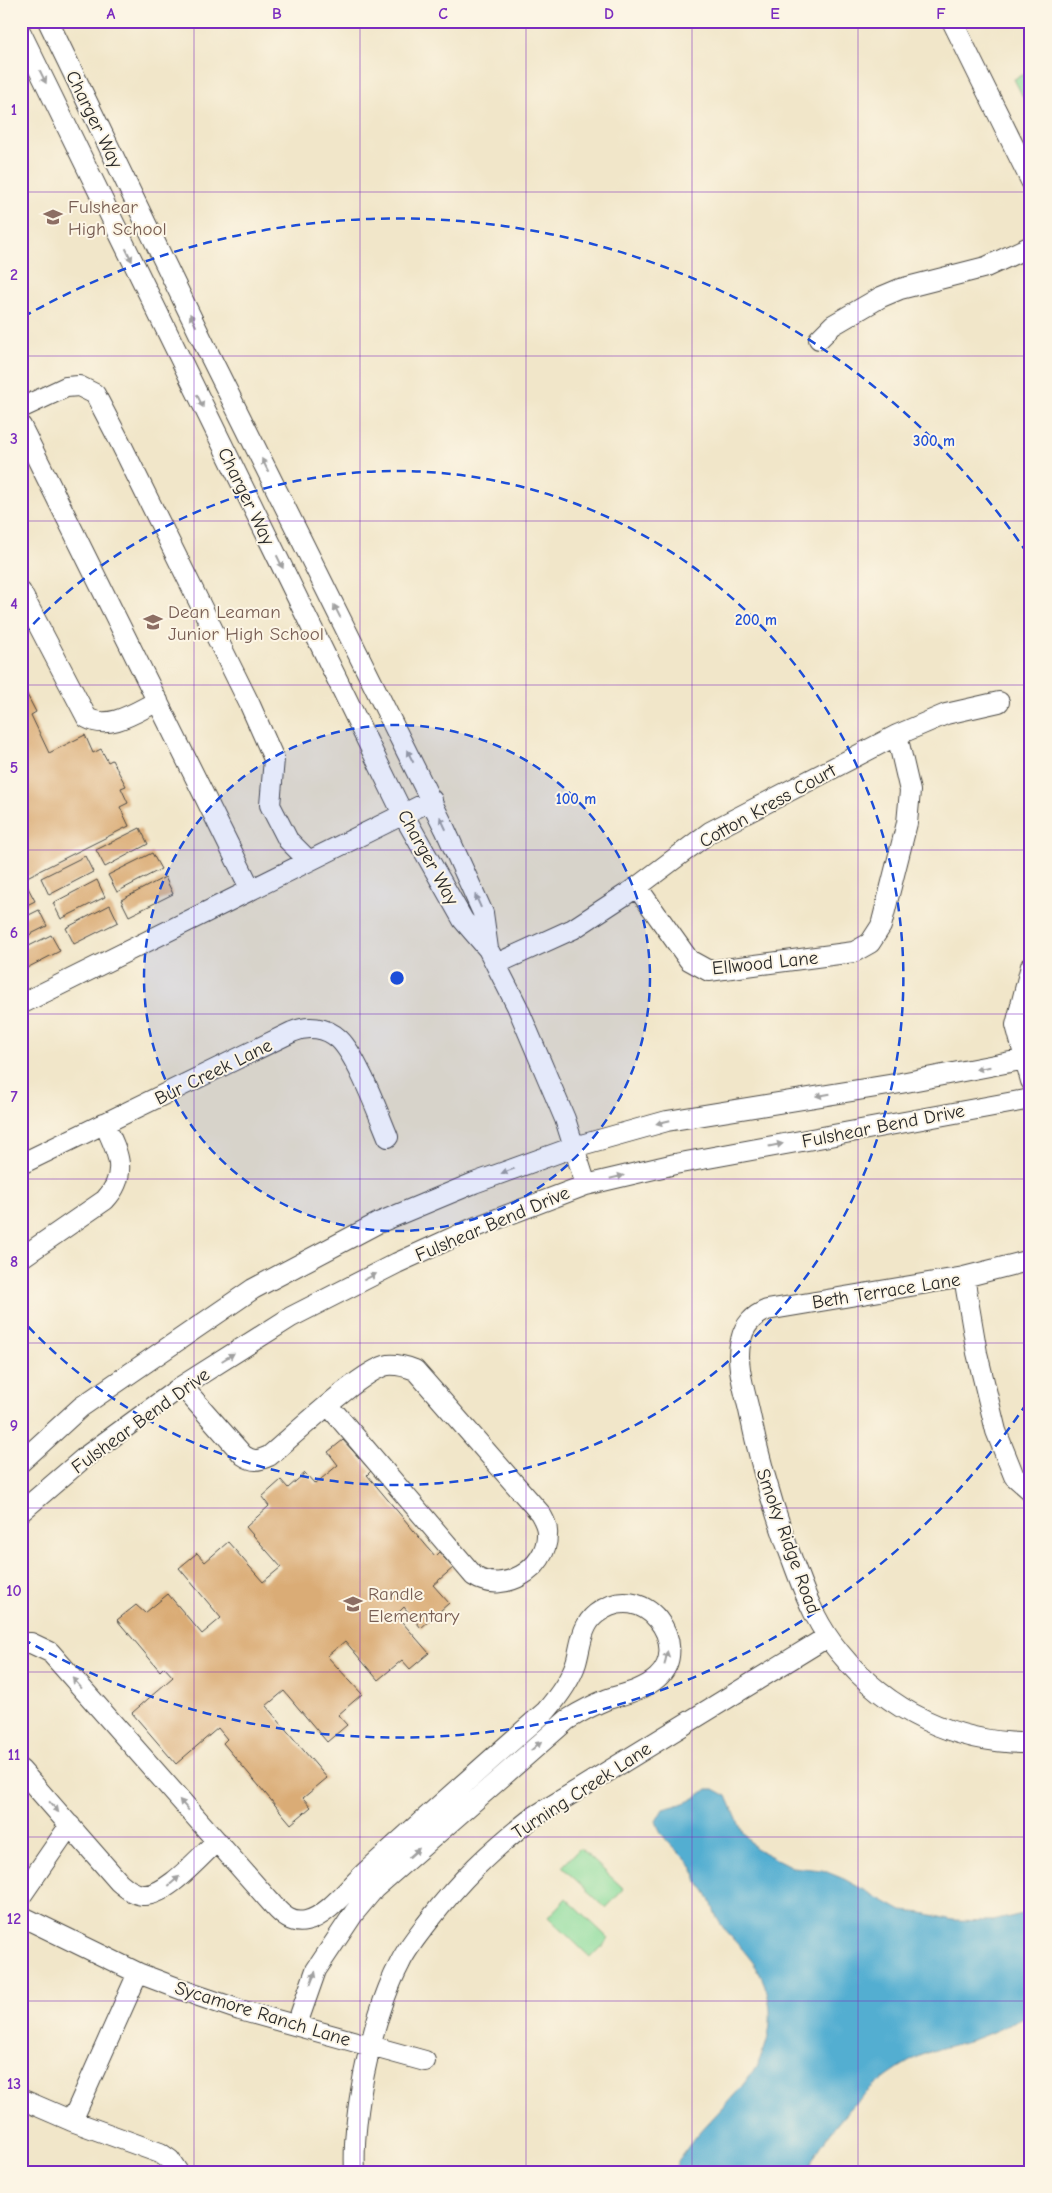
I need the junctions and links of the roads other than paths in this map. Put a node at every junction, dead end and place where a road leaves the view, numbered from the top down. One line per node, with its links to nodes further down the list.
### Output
1 (48, 21): 13 (street, Charger Way, one-way to 1)
2 (952, 21): 4 (street)
3 (21, 33): 14 (street, Charger Way, one-way to 14)
4 (1031, 180)
5 (1031, 246): 6 (street)
6 (819, 339)
7 (21, 408): 15 (street)
8 (21, 426): 10 (street)
9 (21, 592): 10 (street)
10 (158, 701): 17 (street)
11 (999, 702): 12 (street, Cotton Kress Court)
12 (897, 735): 16 (street, Cotton Kress Court); 16 (street, Ellwood Lane)
13 (432, 800): 14 (street); 18 (street, Charger Way, one-way to 13)
14 (404, 814): 15 (street); 18 (street, Charger Way)
15 (309, 861): 17 (street)
16 (637, 887): 18 (street, Cotton Kress Court)
17 (251, 890): 20 (street)
18 (492, 956): 26 (street, Charger Way)
19 (1031, 966): 21 (street)
20 (21, 1004)
21 (1028, 1059): 22 (street); 26 (street, Fulshear Bend Drive, one-way to 26)
22 (1031, 1081)
23 (1031, 1099): 28 (street, Fulshear Bend Drive, one-way to 23)
24 (104, 1124): 25 (street, Bur Creek Lane); 27 (street, Bur Creek Lane); 29 (street)
25 (388, 1138)
26 (574, 1147): 28 (street, Charger Way); 35 (street, Fulshear Bend Drive, one-way to 35)
27 (21, 1164)
28 (586, 1185): 33 (street, Fulshear Bend Drive, one-way to 28)
29 (21, 1258)
30 (1031, 1260): 31 (street, Beth Terrace Lane)
31 (964, 1277): 32 (street, Beth Terrace Lane); 36 (street)
32 (746, 1327): 38 (street, Smoky Ridge Road)
33 (182, 1386): 34 (street); 37 (street, Fulshear Bend Drive)
34 (329, 1406): 34 (street)
35 (21, 1462)
36 (1028, 1489)
37 (21, 1512)
38 (827, 1637): 40 (street, Smoky Ridge Road); 48 (street, Turning Creek Lane)
39 (21, 1643): 43 (street, one-way to 39)
40 (1031, 1743)
41 (21, 1770): 42 (street, one-way to 42)
42 (70, 1826): 43 (street, one-way to 43); 44 (street)
43 (217, 1841): 47 (street, one-way to 43)
44 (21, 1896)
45 (21, 1916): 46 (street, Sycamore Ranch Lane)
46 (138, 1973): 47 (street, Sycamore Ranch Lane); 51 (street)
47 (297, 2024): 48 (street, Sycamore Ranch Lane)
48 (370, 2045): 49 (street, Sycamore Ranch Lane); 53 (street, Turning Creek Lane)
49 (425, 2061)
50 (21, 2099): 51 (street)
51 (72, 2121): 52 (street)
52 (178, 2172)
53 (356, 2172)

